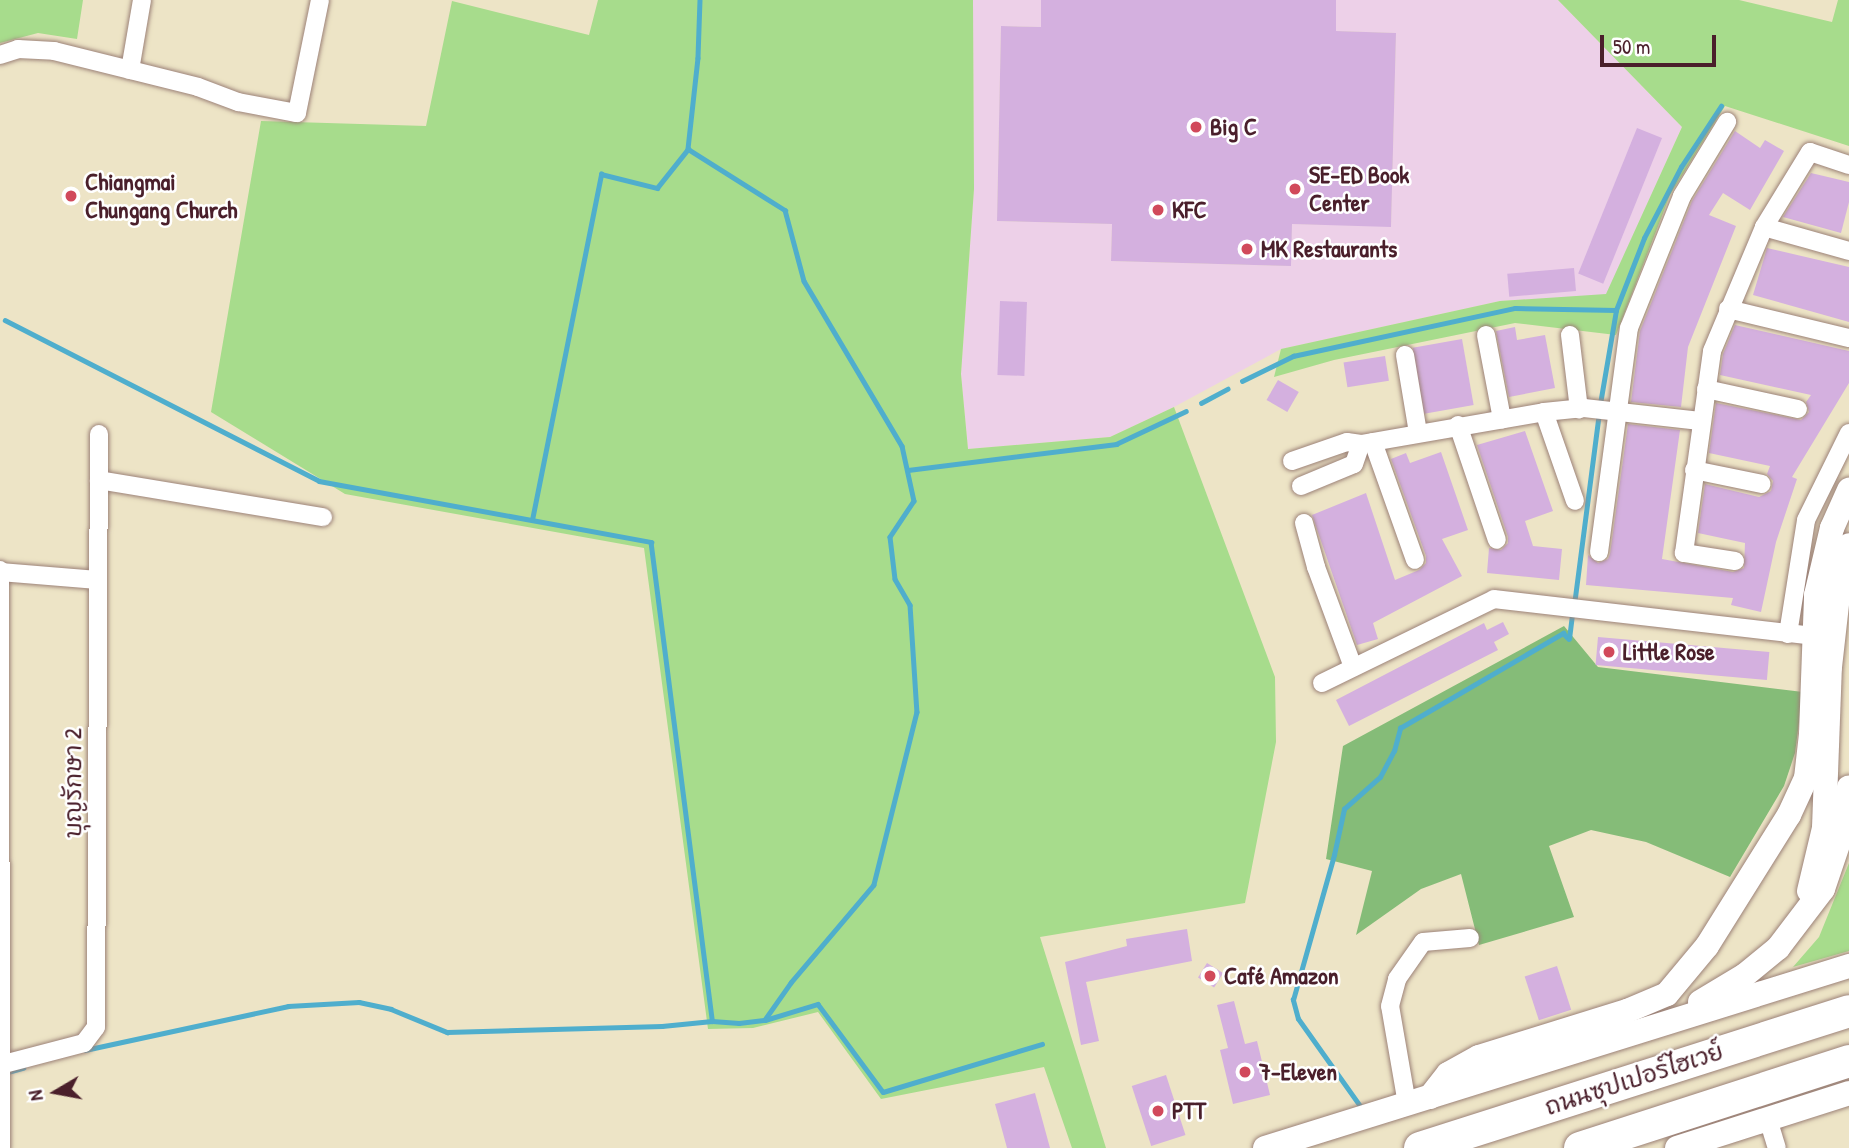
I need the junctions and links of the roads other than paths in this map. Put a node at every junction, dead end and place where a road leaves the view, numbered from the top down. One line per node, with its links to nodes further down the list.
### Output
1 (142, 0): 4 (street)
2 (320, 0): 4 (street)
3 (0, 55): 4 (street)
4 (130, 70)
5 (1727, 122): 17 (street)
6 (1849, 165): 7 (street)
7 (1764, 228): 8 (street); 9 (street)
8 (1849, 251)
9 (1728, 309): 12 (street); 14 (street)
10 (1486, 335): 19 (street)
11 (1570, 335): 15 (street)
12 (1849, 338)
13 (1405, 355): 22 (street)
14 (1706, 389): 16 (street); 20 (street)
15 (1581, 408): 17 (street); 18 (street)
16 (1798, 409)
17 (1611, 411): 20 (street); 37 (street)
18 (1545, 412): 19 (street); 32 (street)
19 (1502, 419): 21 (street)
20 (1700, 421): 27 (street)
21 (1458, 425): 22 (street); 35 (street)
22 (1418, 433): 25 (street)
23 (1849, 433): 42 (street)
24 (99, 434): 28 (street, บุญรักษา 2)
25 (1367, 443): 26 (street); 30 (street); 38 (street)
26 (1292, 461)
27 (1694, 470): 29 (street); 39 (street)
28 (99, 480): 33 (street); 41 (street, บุญรักษา 2)
29 (1762, 484)
30 (1301, 486)
31 (1849, 490): 43 (main road)
32 (1575, 502)
33 (323, 517)
34 (1304, 523): 44 (street)
35 (1497, 540)
36 (1849, 545): 47 (main road)
37 (1599, 552)
38 (1415, 560)
39 (1735, 561)
40 (0, 571): 41 (street); 53 (street)
41 (98, 580): 53 (street, บุญรักษา 2)
42 (1788, 634): 43 (street); 44 (street)
43 (1813, 636): 55 (main road)
44 (1353, 667): 45 (street)
45 (1322, 683)
46 (1849, 787): 47 (main road)
47 (1802, 919): 51 (main road)
48 (1470, 938): 55 (street)
49 (1849, 966): 51 (main road)
50 (1849, 1011): 59 (highway, ถนนซุปเปอร์ไฮเวย์)
51 (1592, 1046): 55 (main road)
52 (1849, 1061): 60 (highway, ถนนซุปเปอร์ไฮเวย์)
53 (2, 1065): 57 (street)
54 (1849, 1093): 56 (main road)
55 (1419, 1100): 58 (main road)
56 (1768, 1119): 61 (main road); 62 (street)
57 (1, 1148)
58 (1265, 1148)
59 (1420, 1148)
60 (1580, 1148)
61 (1677, 1148)
62 (1777, 1148)

